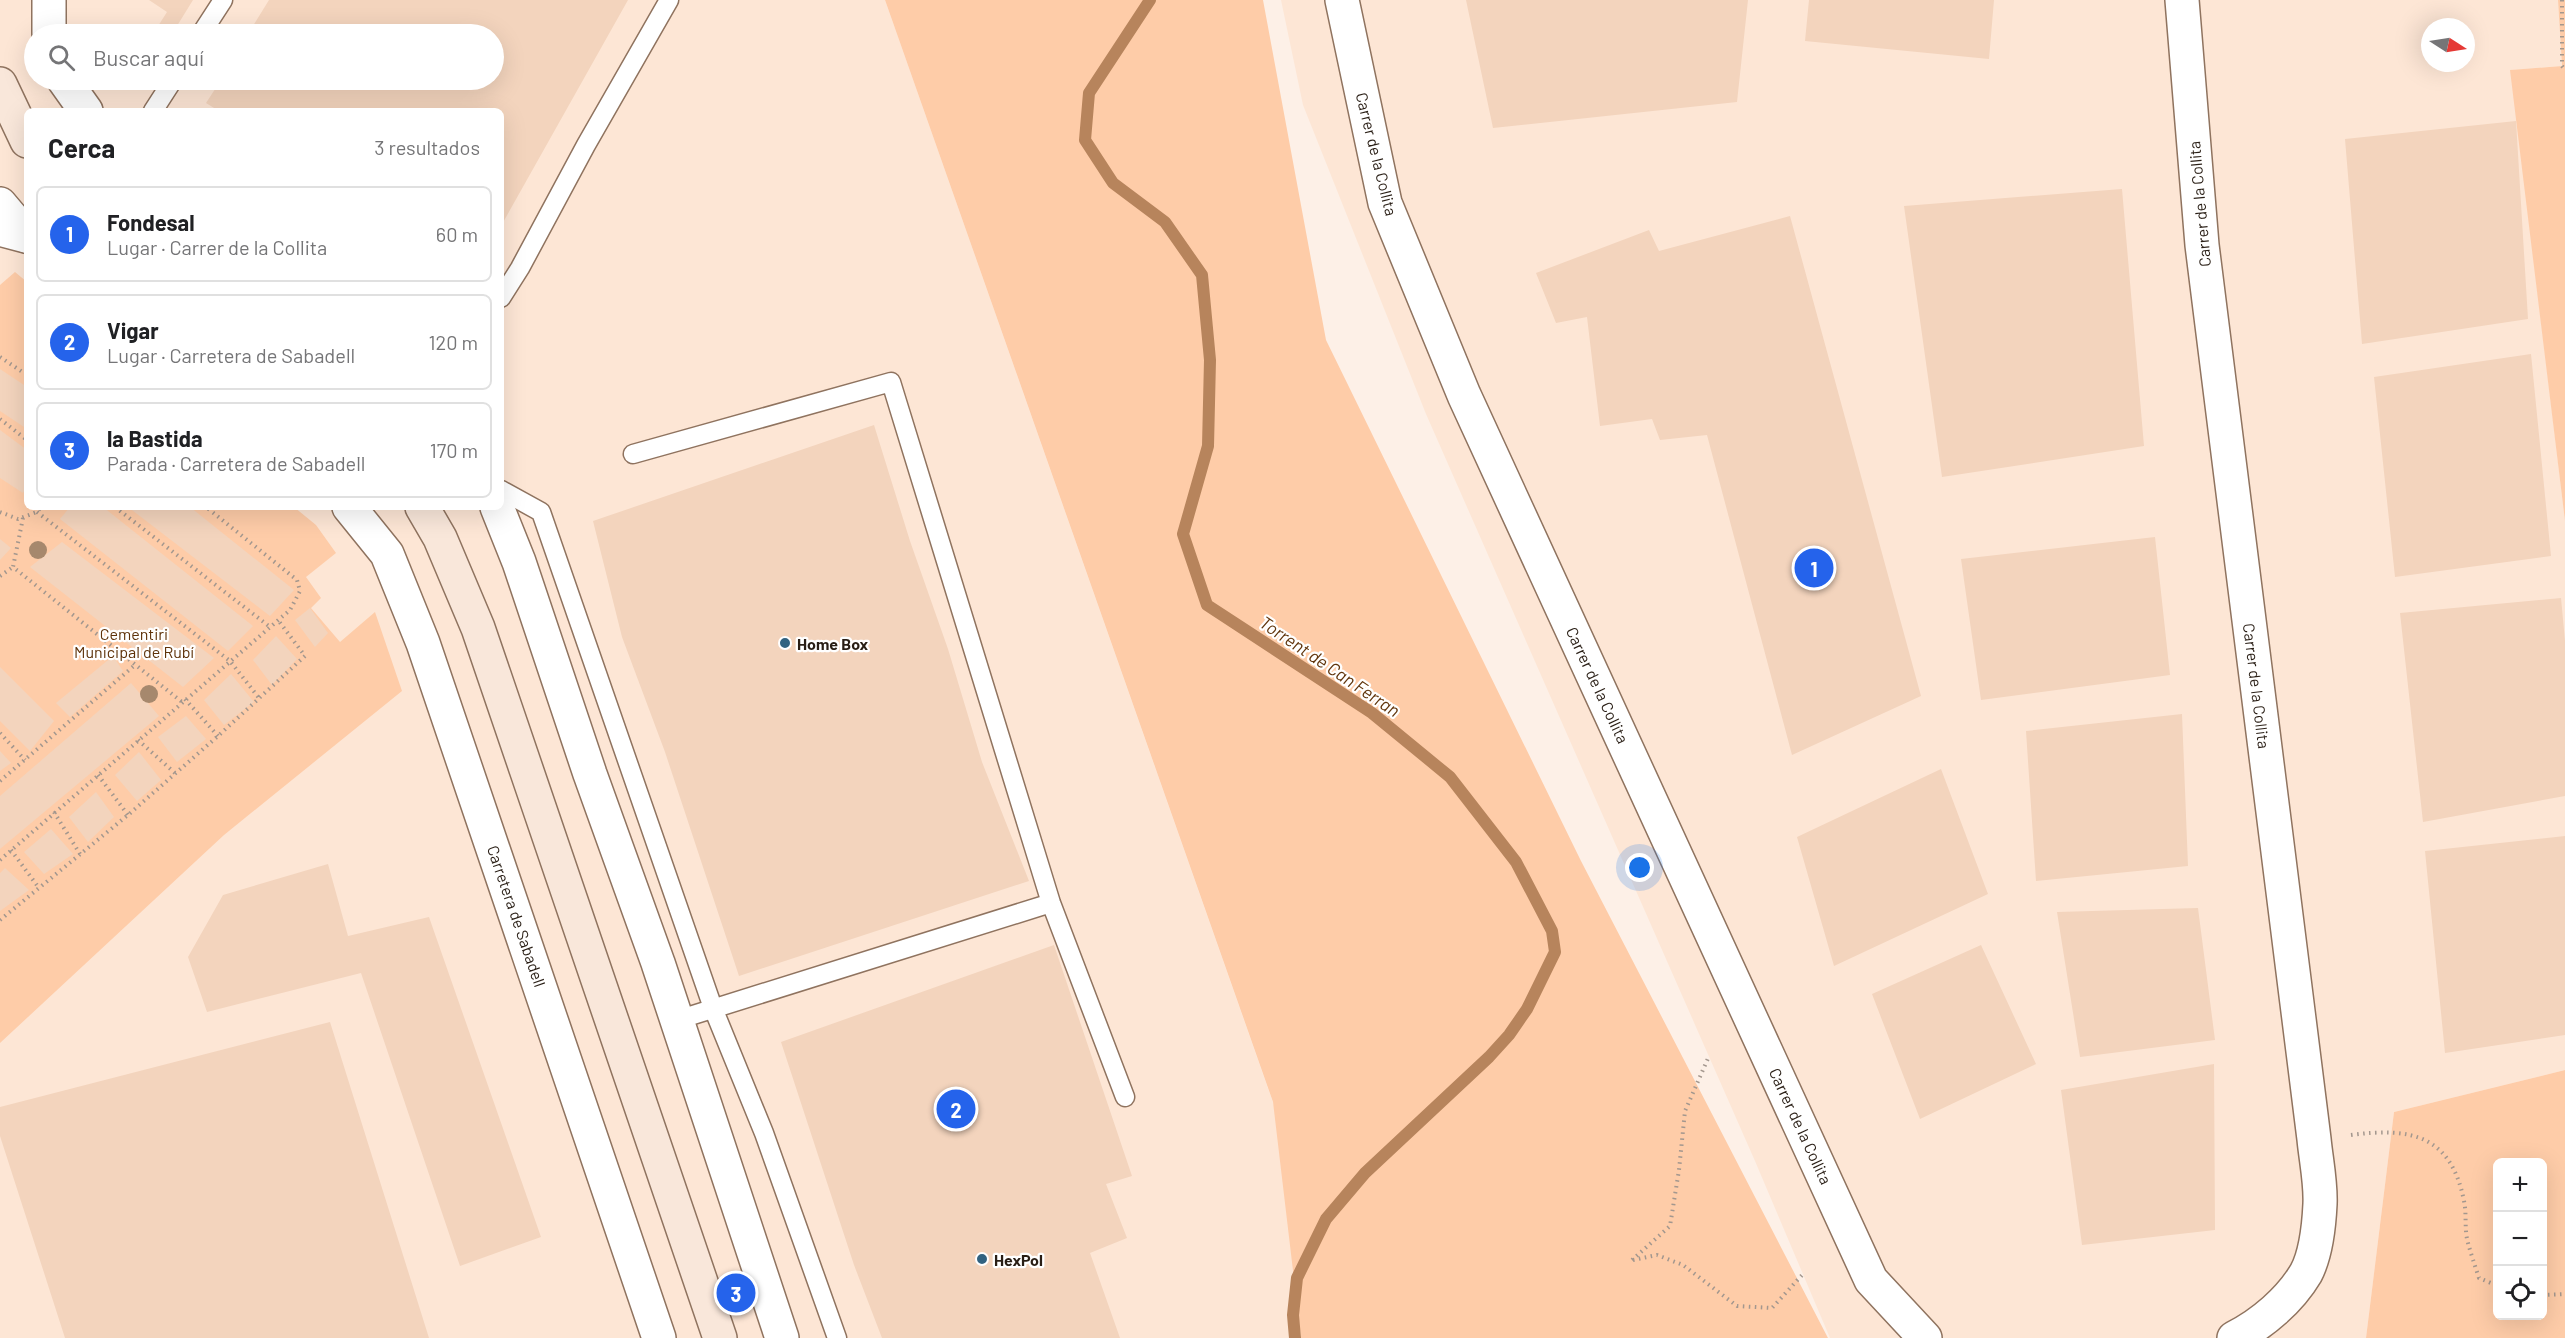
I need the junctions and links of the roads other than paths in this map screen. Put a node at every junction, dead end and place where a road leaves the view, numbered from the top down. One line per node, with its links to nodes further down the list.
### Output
1 (49, 0): 6 (street)
2 (222, 0): 7 (lane)
3 (669, 0): 18 (lane)
4 (1342, 0): 32 (street, Carrer de la Collita)
5 (2182, 0): 33 (street, Carrer de la Collita)
6 (50, 24)
7 (207, 24)
8 (0, 84): 13 (main road)
9 (71, 90): 11 (street)
10 (166, 90): 12 (lane)
11 (84, 108)
12 (155, 108)
13 (24, 136)
14 (0, 204): 15 (street)
15 (24, 232)
16 (0, 237): 17 (lane)
17 (24, 243)
18 (504, 293)
19 (633, 454): 24 (lane)
20 (504, 492): 25 (lane)
21 (351, 510): 28 (street, Carretera de Sabadell)
22 (424, 510): 29 (main road)
23 (498, 510): 26 (street)
24 (1051, 903): 25 (lane); 27 (lane)
25 (714, 1008): 26 (lane); 31 (lane)
26 (677, 1020): 30 (street)
27 (1125, 1097)
28 (659, 1338)
29 (720, 1338)
30 (782, 1338)
31 (837, 1338)
32 (1925, 1338)
33 (2234, 1338)

